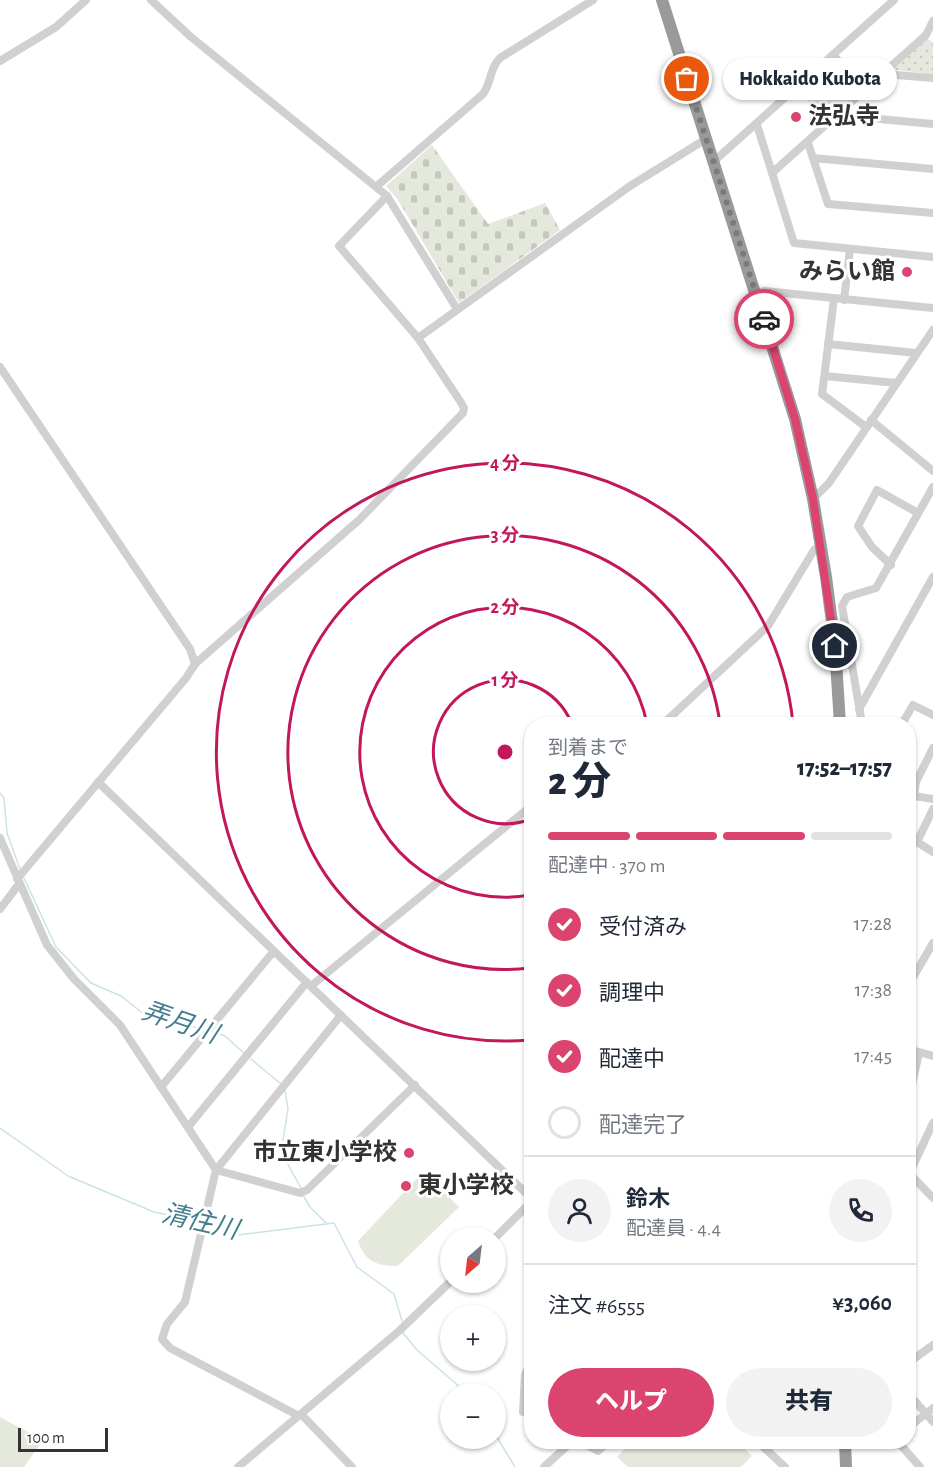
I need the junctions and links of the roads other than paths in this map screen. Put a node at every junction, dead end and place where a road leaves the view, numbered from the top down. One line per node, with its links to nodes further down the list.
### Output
1 (86, 0): 9 (street)
2 (151, 0): 22 (street)
3 (593, 0): 22 (street)
4 (662, 0): 16 (highway)
5 (894, 0): 8 (street)
6 (933, 21): 7 (street)
7 (930, 38): 10 (street)
8 (834, 56): 12 (street); 15 (street)
9 (0, 61)
10 (884, 74): 11 (street); 12 (street)
11 (933, 78)
12 (865, 90): 13 (street)
13 (837, 115): 14 (street); 17 (street)
14 (933, 124)
15 (757, 125): 19 (street); 21 (street)
16 (706, 139): 19 (highway); 31 (street)
17 (808, 142): 18 (street); 21 (street)
18 (813, 158): 20 (street); 24 (street)
19 (714, 162): 27 (highway)
20 (933, 169)
21 (772, 172): 25 (street)
22 (377, 186): 23 (street)
23 (387, 196): 31 (street); 33 (street)
24 (933, 213)
25 (850, 249): 26 (street); 29 (street)
26 (933, 257)
27 (756, 294): 28 (street); 42 (highway)
28 (834, 298): 29 (street); 34 (street)
29 (844, 300): 30 (street)
30 (933, 308)
31 (457, 309): 33 (street)
32 (932, 332): 35 (street)
33 (418, 338): 47 (street)
34 (828, 344): 35 (street); 37 (street)
35 (916, 353): 38 (street)
36 (0, 367): 47 (street)
37 (825, 376): 38 (street); 39 (street)
38 (896, 383): 39 (street)
39 (868, 424): 40 (street); 42 (street)
40 (933, 471)
41 (933, 487): 43 (street)
42 (813, 499): 44 (highway)
43 (918, 513): 45 (street); 45 (street)
44 (821, 546): 50 (street); 51 (highway)
45 (891, 565): 48 (street)
46 (933, 577): 48 (street)
47 (195, 664): 56 (street)
48 (859, 710): 52 (street)
49 (933, 715): 53 (street)
50 (670, 717)
51 (840, 717)
52 (860, 717)
53 (906, 717)
54 (933, 748): 55 (street)
55 (916, 774)
56 (98, 782): 63 (street); 66 (street)
57 (916, 796): 58 (street)
58 (933, 799)
59 (933, 809): 62 (street)
60 (524, 812): 69 (street)
61 (0, 838): 63 (street)
62 (933, 852)
63 (18, 881): 64 (street); 76 (street)
64 (0, 909)
65 (933, 943): 67 (street)
66 (274, 951): 69 (street); 76 (street)
67 (929, 958): 68 (street)
68 (916, 975)
69 (309, 984): 70 (street); 78 (street)
70 (341, 1015): 75 (street); 80 (street)
71 (916, 1052): 72 (street)
72 (920, 1053): 73 (street); 74 (street)
73 (933, 1056)
74 (916, 1069)
75 (415, 1085): 80 (street); 82 (street)
76 (161, 1087): 78 (street)
77 (933, 1123): 79 (street)
78 (188, 1127): 80 (street)
79 (916, 1157)
80 (216, 1170): 93 (street)
81 (916, 1181): 83 (street)
82 (524, 1193)
83 (933, 1198)
84 (524, 1207): 85 (street)
85 (505, 1227)
86 (440, 1292): 93 (street)
87 (933, 1345): 88 (street)
88 (916, 1358)
89 (524, 1394): 92 (street)
90 (916, 1399): 91 (street)
91 (929, 1411): 94 (street); 95 (street)
92 (523, 1412)
93 (300, 1415): 100 (street); 101 (street)
94 (916, 1422)
95 (933, 1422)
96 (564, 1449): 102 (street)
97 (766, 1449): 103 (street)
98 (845, 1449): 104 (highway)
99 (904, 1449): 105 (street)
100 (238, 1467)
101 (352, 1467)
102 (544, 1467)
103 (786, 1467)
104 (846, 1467)
105 (920, 1467)

